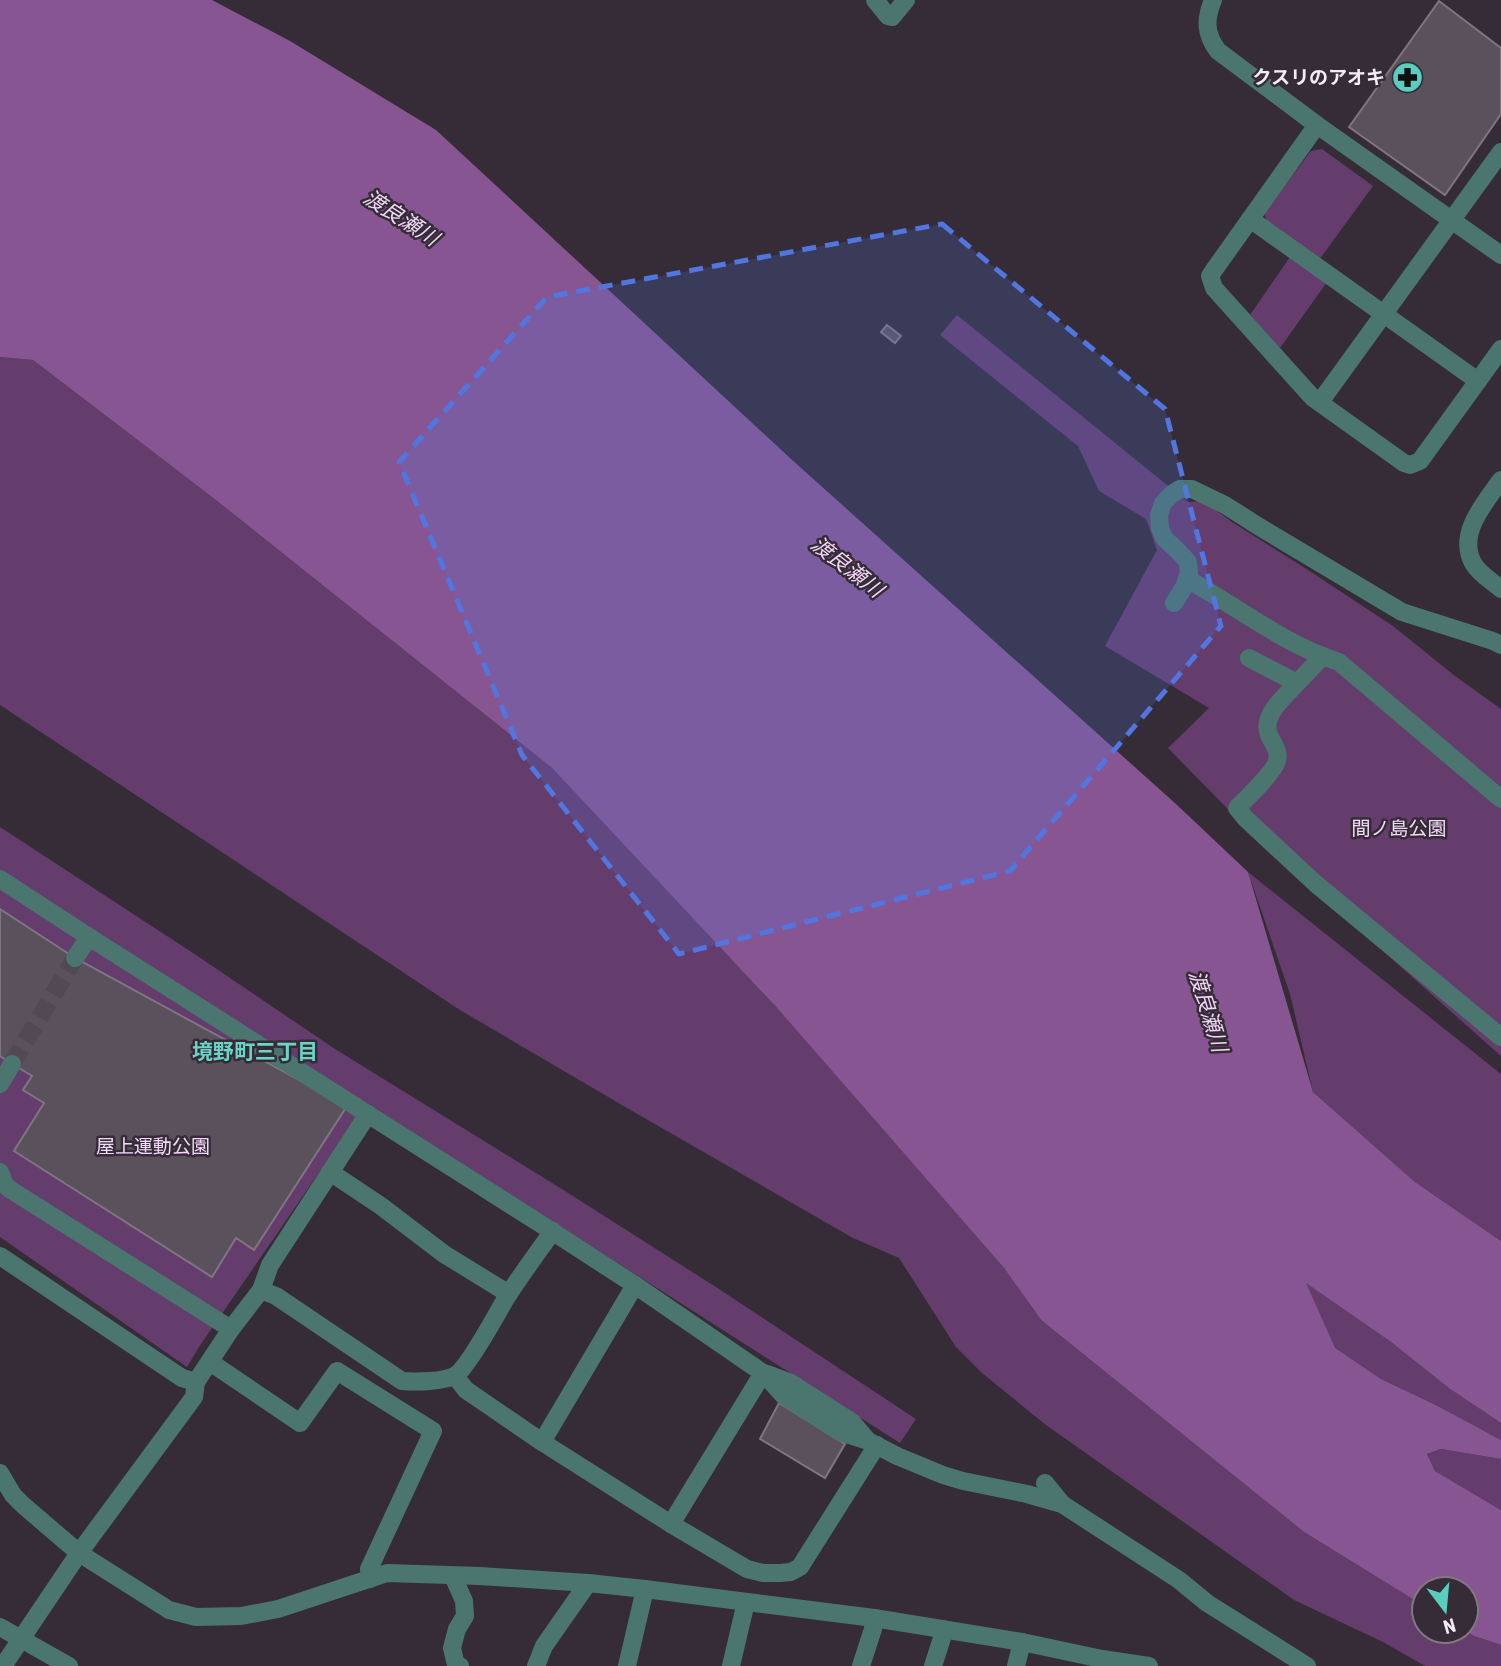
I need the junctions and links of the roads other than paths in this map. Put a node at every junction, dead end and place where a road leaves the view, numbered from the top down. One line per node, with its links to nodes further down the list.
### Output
1 (875, 0): 2 (street)
2 (906, 0)
3 (1213, 0): 4 (street)
4 (1317, 125): 6 (street); 7 (street)
5 (1501, 152): 7 (street)
6 (1250, 219): 9 (street); 12 (street)
7 (1452, 220): 8 (street); 9 (street)
8 (1501, 255)
9 (1384, 315): 11 (street); 12 (street)
10 (1501, 349): 11 (street)
11 (1478, 381): 12 (street)
12 (1320, 402)
13 (1501, 480): 15 (street)
14 (1187, 579): 16 (street); 17 (street); 18 (street)
15 (1501, 589)
16 (1174, 603)
17 (1501, 645)
18 (1323, 656): 20 (street); 21 (street)
19 (1249, 658): 20 (street)
20 (1297, 683): 25 (street)
21 (1501, 799)
22 (0, 878): 23 (street)
23 (89, 937): 24 (street); 28 (street)
24 (75, 958)
25 (1501, 1037)
26 (12, 1064): 27 (street)
27 (0, 1084)
28 (368, 1114): 30 (street); 31 (street)
29 (0, 1172): 36 (street)
30 (330, 1172): 34 (street); 35 (street)
31 (552, 1231): 33 (street); 35 (street)
32 (0, 1256): 40 (street)
33 (635, 1285): 38 (street); 41 (street)
34 (261, 1290): 36 (street); 39 (street)
35 (509, 1294): 39 (street)
36 (231, 1329): 37 (street)
37 (213, 1358): 40 (street); 49 (street)
38 (763, 1373): 42 (street); 46 (street)
39 (456, 1376): 41 (street)
40 (196, 1382): 47 (street)
41 (542, 1443): 46 (street)
42 (872, 1443): 45 (street); 46 (street)
43 (0, 1473): 47 (street)
44 (1045, 1483): 45 (street)
45 (1062, 1504): 69 (street)
46 (671, 1524)
47 (79, 1553): 49 (street); 56 (street)
48 (453, 1576): 49 (street); 50 (street); 61 (street)
49 (370, 1578)
50 (588, 1583): 51 (street); 62 (street)
51 (645, 1589): 52 (street); 63 (street)
52 (746, 1602): 53 (street); 64 (street)
53 (874, 1618): 55 (street); 65 (street)
54 (0, 1627): 56 (street)
55 (943, 1629): 57 (street); 66 (street)
56 (20, 1639): 59 (street); 60 (street)
57 (1022, 1643): 58 (street); 67 (street)
58 (1101, 1662): 68 (street)
59 (3, 1666)
60 (69, 1666)
61 (460, 1666)
62 (536, 1666)
63 (627, 1666)
64 (731, 1666)
65 (861, 1666)
66 (933, 1666)
67 (1016, 1666)
68 (1149, 1666)
69 (1307, 1666)

